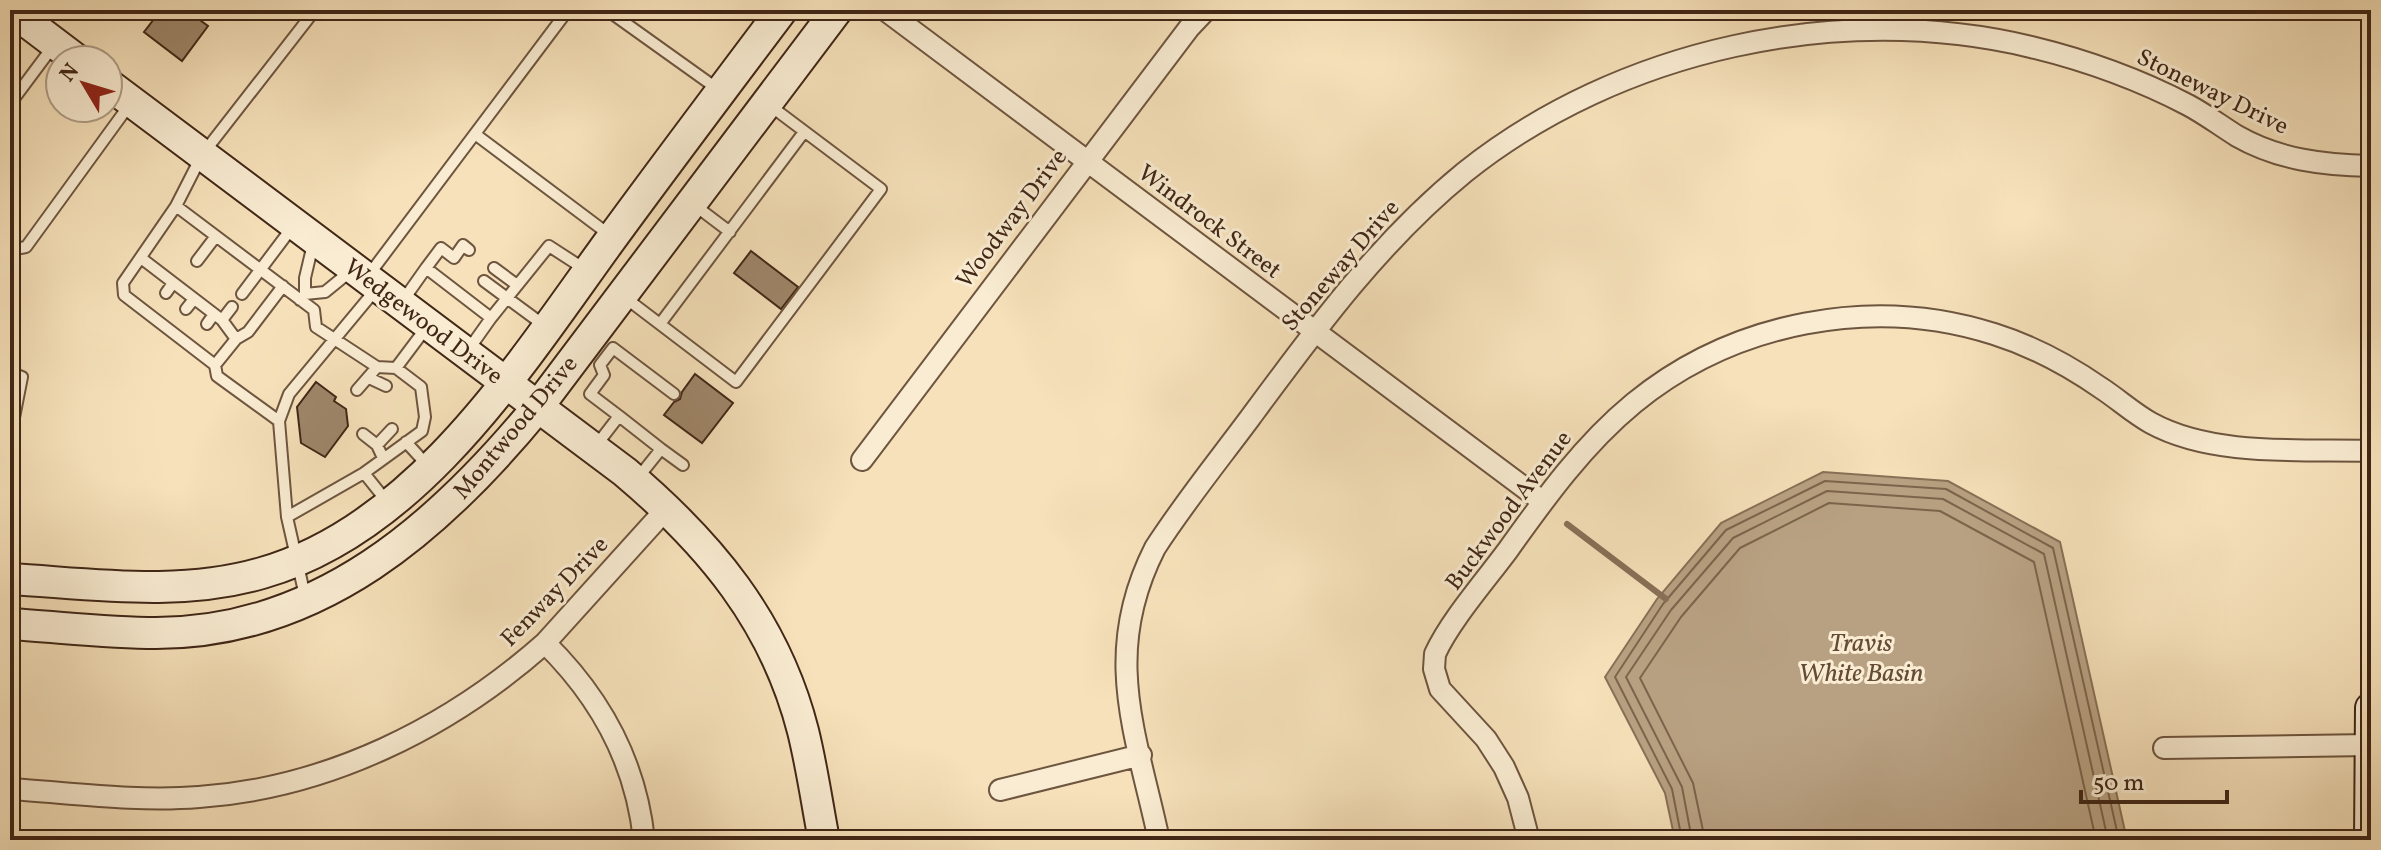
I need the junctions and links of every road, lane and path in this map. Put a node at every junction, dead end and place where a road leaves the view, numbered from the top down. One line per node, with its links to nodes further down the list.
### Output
1 (315, 10): 18 (lane)
2 (568, 10): 17 (lane)
3 (607, 10): 11 (lane)
4 (782, 10): 11 (main road, Montwood Drive)
5 (837, 10): 13 (main road, Montwood Drive)
6 (885, 10): 20 (street, Windrock Street)
7 (1206, 10): 20 (street, Woodway Drive)
8 (13, 18): 9 (main road)
9 (54, 44)
10 (44, 72): 14 (lane)
11 (721, 91): 19 (main road, Montwood Drive)
12 (124, 95): 18 (main road, Wedgewood Drive)
13 (767, 103): 16 (lane); 22 (main road, Montwood Drive)
14 (10, 104)
15 (101, 124): 28 (lane)
16 (804, 132): 25 (lane); 54 (lane)
17 (475, 134): 27 (lane); 38 (lane)
18 (202, 155): 23 (lane); 24 (main road, Wedgewood Drive)
19 (673, 156): 22 (main road); 27 (main road, Montwood Drive)
20 (1086, 161): 56 (street, Windrock Street); 82 (street, Woodway Drive)
21 (2371, 166): 56 (street, Stoneway Drive)
22 (700, 192): 25 (lane); 44 (main road, Montwood Drive)
23 (176, 206): 26 (lane); 30 (lane)
24 (304, 231): 34 (lane); 38 (main road, Wedgewood Drive); 45 (lane)
25 (730, 232): 54 (lane)
26 (216, 236): 31 (lane); 34 (lane)
27 (613, 238): 35 (main road, Montwood Drive)
28 (10, 250)
29 (469, 250): 32 (lane)
30 (141, 258): 39 (lane); 61 (lane)
31 (197, 261)
32 (426, 268): 38 (lane); 51 (lane)
33 (494, 268): 40 (lane)
34 (260, 269): 41 (lane); 43 (lane)
35 (588, 271): 40 (lane); 55 (main road, Montwood Drive)
36 (186, 275): 39 (lane)
37 (484, 281): 46 (lane)
38 (375, 284): 45 (lane); 53 (main road, Wedgewood Drive); 58 (lane)
39 (176, 285): 42 (lane); 47 (lane)
40 (517, 285): 46 (lane)
41 (283, 286): 45 (lane); 57 (lane)
42 (166, 293)
43 (242, 294)
44 (621, 295): 54 (lane); 59 (main road, Montwood Drive)
45 (302, 297): 58 (lane)
46 (508, 298): 51 (lane); 55 (lane)
47 (194, 299): 49 (lane); 50 (lane)
48 (232, 307): 50 (lane)
49 (186, 309)
50 (218, 317): 52 (lane); 57 (lane)
51 (491, 318): 60 (lane)
52 (207, 324)
53 (429, 324): 60 (main road, Wedgewood Drive); 63 (lane)
54 (660, 324)
55 (547, 327): 66 (main road, Montwood Drive)
56 (1314, 331): 87 (street, Windrock Street); 99 (street, Stoneway Drive)
57 (236, 339): 61 (lane)
58 (335, 339): 62 (lane); 72 (lane)
59 (603, 340): 69 (lane); 70 (main road, Montwood Drive); 71 (lane)
60 (466, 353): 66 (main road, Wedgewood Drive)
61 (215, 365): 72 (lane)
62 (377, 367): 63 (lane); 65 (lane)
63 (396, 368): 76 (lane)
64 (10, 372): 75 (lane)
65 (369, 378): 67 (lane); 68 (lane)
66 (506, 382): 70 (main road, Wedgewood Drive); 84 (main road, Montwood Drive)
67 (386, 386)
68 (357, 390)
69 (674, 394)
70 (537, 408): 78 (main road, Wedgewood Drive); 93 (main road, Montwood Drive)
71 (619, 416): 78 (lane); 79 (lane)
72 (279, 421): 90 (lane)
73 (392, 429): 77 (lane)
74 (363, 434): 77 (lane)
75 (10, 436)
76 (406, 442): 81 (lane); 84 (lane)
77 (377, 445): 81 (lane)
78 (594, 449): 86 (main road, Wedgewood Drive)
79 (661, 449): 83 (lane); 86 (lane)
80 (2371, 451): 87 (street, Buckwood Avenue)
81 (383, 458): 85 (lane)
82 (862, 460)
83 (683, 465)
84 (431, 469): 88 (main road, Montwood Drive)
85 (364, 473): 88 (lane); 90 (lane)
86 (636, 481): 89 (main road, Wedgewood Drive)
87 (1542, 501): 105 (street, Buckwood Avenue)
88 (390, 506): 91 (main road, Montwood Drive)
89 (667, 508): 95 (street, Fenway Drive); 103 (main road, Wedgewood Drive)
90 (287, 517): 91 (lane)
91 (296, 562): 92 (main road, Montwood Drive); 93 (lane)
92 (10, 579)
93 (306, 601): 94 (main road, Montwood Drive)
94 (10, 624)
95 (545, 643): 100 (street, Fenway Drive); 102 (street)
96 (2371, 708): 97 (main road)
97 (2370, 745): 98 (street); 106 (main road)
98 (2164, 748)
99 (1141, 755): 101 (street); 104 (street, Stoneway Drive)
100 (10, 789)
101 (1000, 790)
102 (644, 840)
103 (824, 840)
104 (1159, 840)
105 (1529, 840)
106 (2370, 840)

